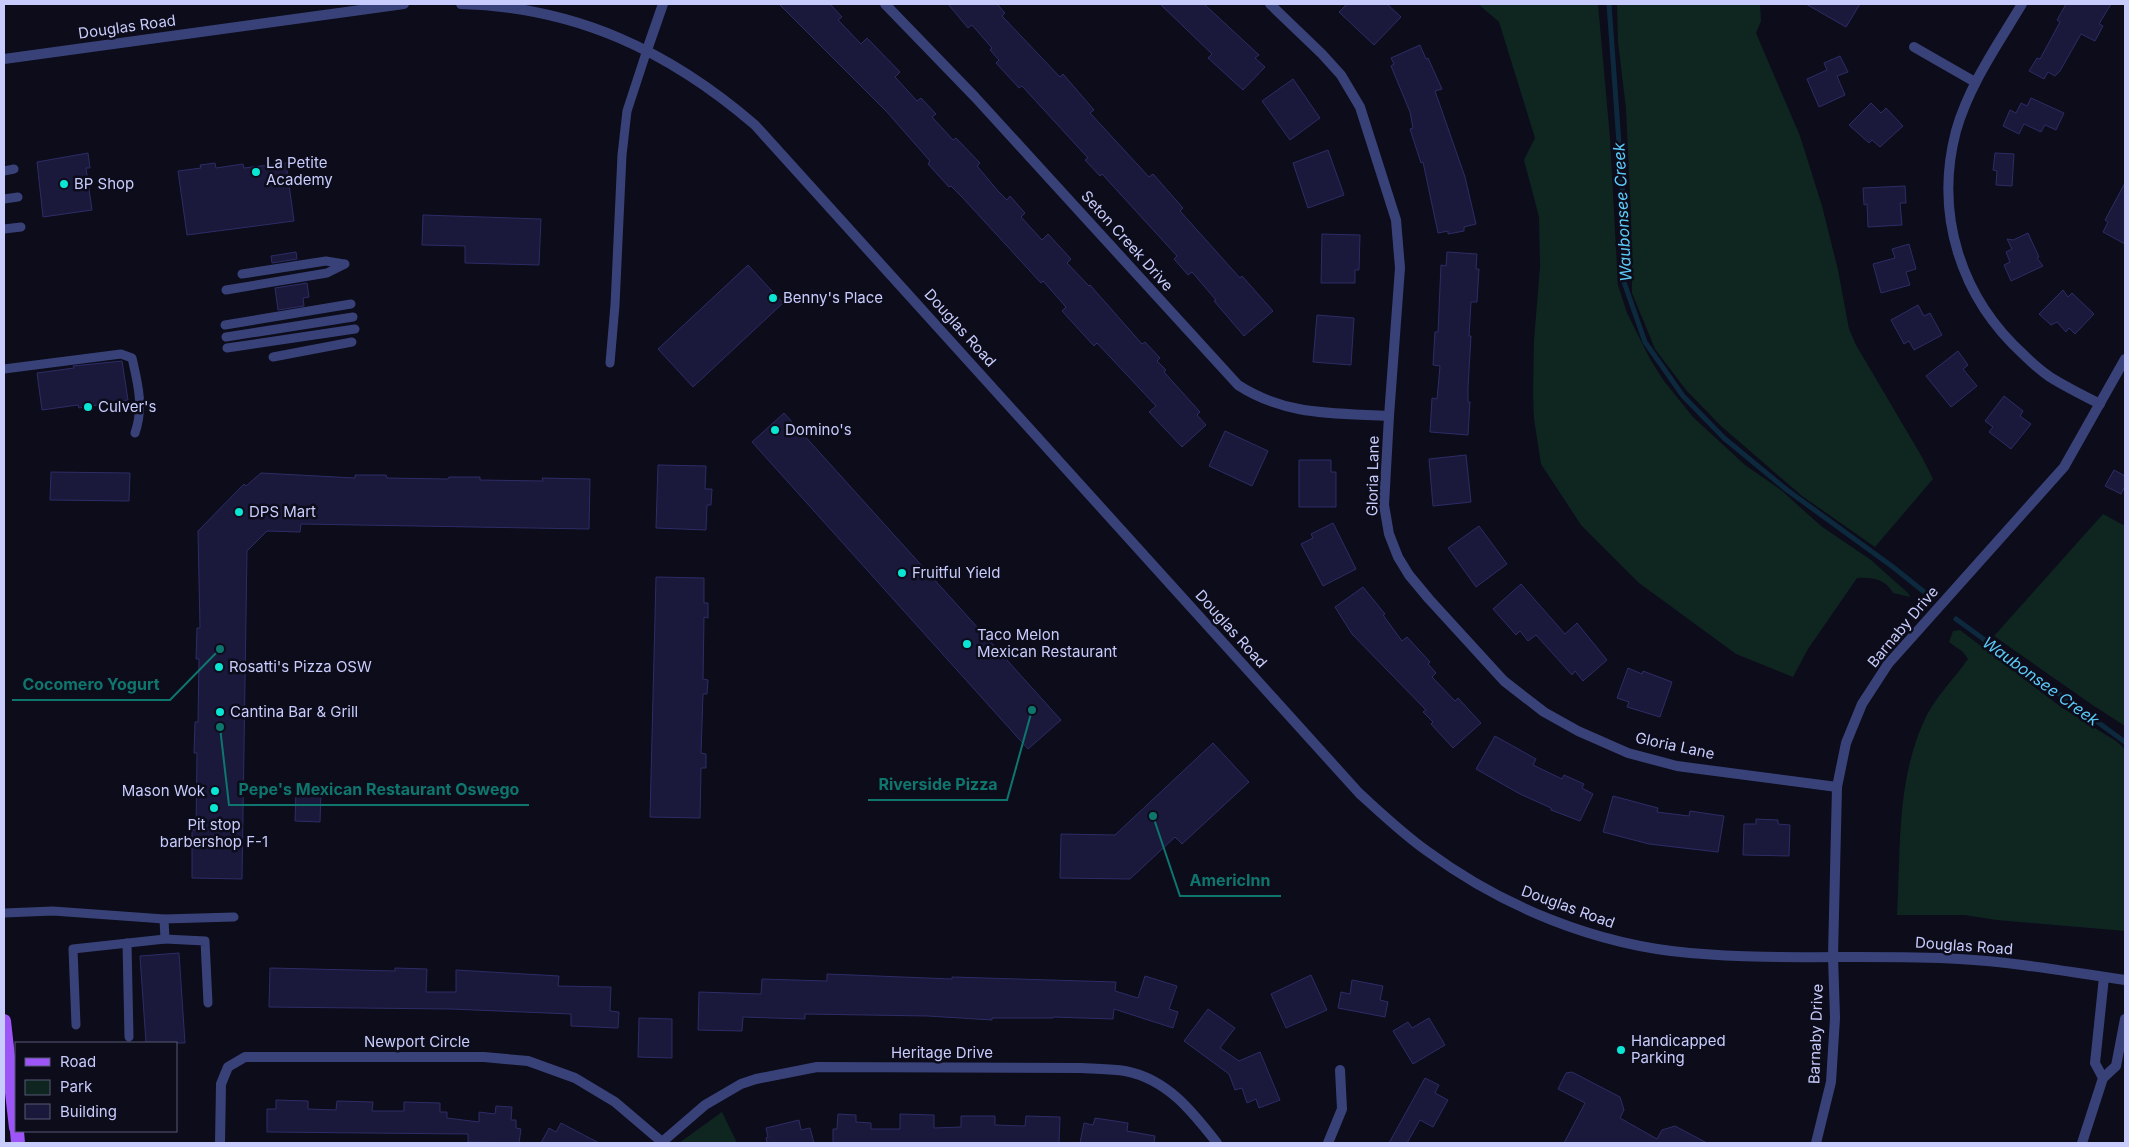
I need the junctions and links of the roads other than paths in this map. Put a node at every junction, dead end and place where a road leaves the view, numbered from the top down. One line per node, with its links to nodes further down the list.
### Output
1 (404, 4): 9 (street, Douglas Road)
2 (461, 4): 8 (street, Douglas Road)
3 (663, 4): 8 (street)
4 (885, 4): 31 (street, Seton Creek Drive)
5 (1270, 4): 31 (street, Gloria Lane)
6 (2022, 4): 10 (street)
7 (1914, 47): 10 (street)
8 (647, 50): 28 (lane); 39 (street, Douglas Road)
9 (4, 59)
10 (1976, 82): 30 (street)
11 (14, 169): 12 (lane)
12 (4, 171)
13 (18, 197): 14 (lane)
14 (4, 200)
15 (22, 227): 16 (lane)
16 (4, 229)
17 (242, 274): 18 (lane)
18 (226, 290)
19 (351, 304): 21 (lane)
20 (353, 317): 23 (lane)
21 (225, 324)
22 (355, 330): 25 (lane)
23 (226, 337)
24 (352, 342): 26 (lane)
25 (227, 348)
26 (273, 357)
27 (2125, 359): 30 (street, Barnaby Drive)
28 (610, 363)
29 (4, 369): 32 (lane)
30 (2100, 404): 33 (street, Barnaby Drive)
31 (1389, 416): 33 (street, Gloria Lane)
32 (135, 433)
33 (1837, 787): 39 (street, Barnaby Drive)
34 (4, 913): 36 (lane)
35 (234, 917): 36 (lane)
36 (164, 919): 37 (lane)
37 (165, 939): 38 (lane); 42 (lane)
38 (126, 943): 45 (lane); 46 (lane)
39 (1833, 956): 40 (street, Douglas Road); 54 (street, Barnaby Drive)
40 (2104, 977): 41 (street, Douglas Road); 48 (street)
41 (2125, 980)
42 (208, 1003)
43 (2125, 1019): 48 (street)
44 (4, 1021): 49 (main road)
45 (76, 1025)
46 (129, 1038)
47 (1340, 1070): 53 (street)
48 (2103, 1078): 55 (street)
49 (15, 1120)
50 (220, 1143): 51 (street, Newport Circle)
51 (661, 1143): 52 (street, Heritage Drive)
52 (1217, 1143)
53 (1328, 1143)
54 (1816, 1143)
55 (2082, 1143)

